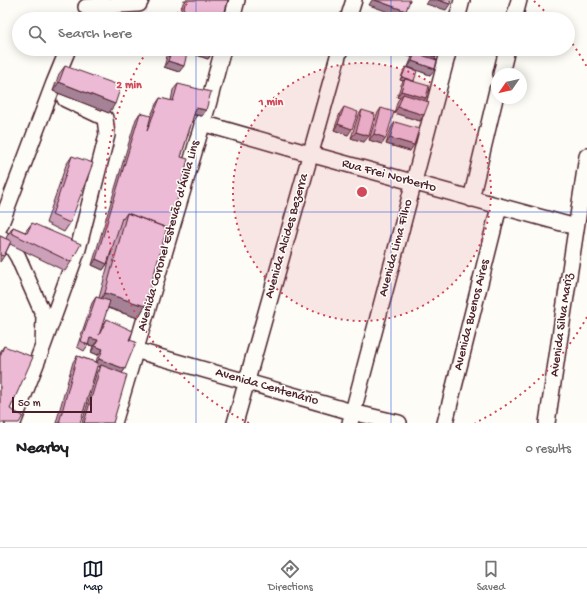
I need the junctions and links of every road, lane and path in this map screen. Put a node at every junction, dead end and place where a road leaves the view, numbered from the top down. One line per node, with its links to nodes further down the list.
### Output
1 (141, 0): 6 (street)
2 (237, 0): 7 (street)
3 (354, 0): 8 (street)
4 (462, 0): 9 (street)
5 (519, 0): 10 (street)
6 (85, 9)
7 (234, 12)
8 (350, 12)
9 (459, 12)
10 (516, 12)
11 (65, 56): 25 (street)
12 (221, 56): 19 (street, Avenida Coronel Estevão d'Ávila Lins)
13 (338, 56): 20 (street, Avenida Alcides Bezerra)
14 (447, 56): 22 (street, Avenida Lima Filho)
15 (505, 56): 16 (street)
16 (502, 68)
17 (65, 99): 29 (street)
18 (494, 104): 23 (street)
19 (202, 123): 20 (street, Rua Frei Norberto); 30 (street, Avenida Coronel Estevão d'Ávila Lins)
20 (310, 154): 22 (street, Rua Frei Norberto); 31 (street, Avenida Alcides Bezerra)
21 (587, 156): 26 (street, Avenida Silva Mariz)
22 (414, 182): 23 (street, Rua Frei Norberto); 32 (street, Avenida Lima Filho)
23 (471, 199): 24 (street, Rua Frei Norberto)
24 (500, 207): 26 (street, Rua Frei Norberto); 37 (street, Avenida Buenos Aires)
25 (0, 226)
26 (576, 227): 28 (street, Avenida Silva Mariz)
27 (0, 237): 29 (street)
28 (580, 248): 38 (street, Avenida Silva Mariz)
29 (43, 346): 33 (street)
30 (135, 350): 31 (street, Avenida Centenário); 34 (street, Avenida Coronel Estevão d'Ávila Lins)
31 (246, 381): 32 (street, Avenida Centenário); 35 (street, Avenida Alcides Bezerra)
32 (351, 418): 36 (street, Avenida Centenário)
33 (13, 423)
34 (114, 423)
35 (235, 423)
36 (399, 423)
37 (445, 423)
38 (547, 423)

